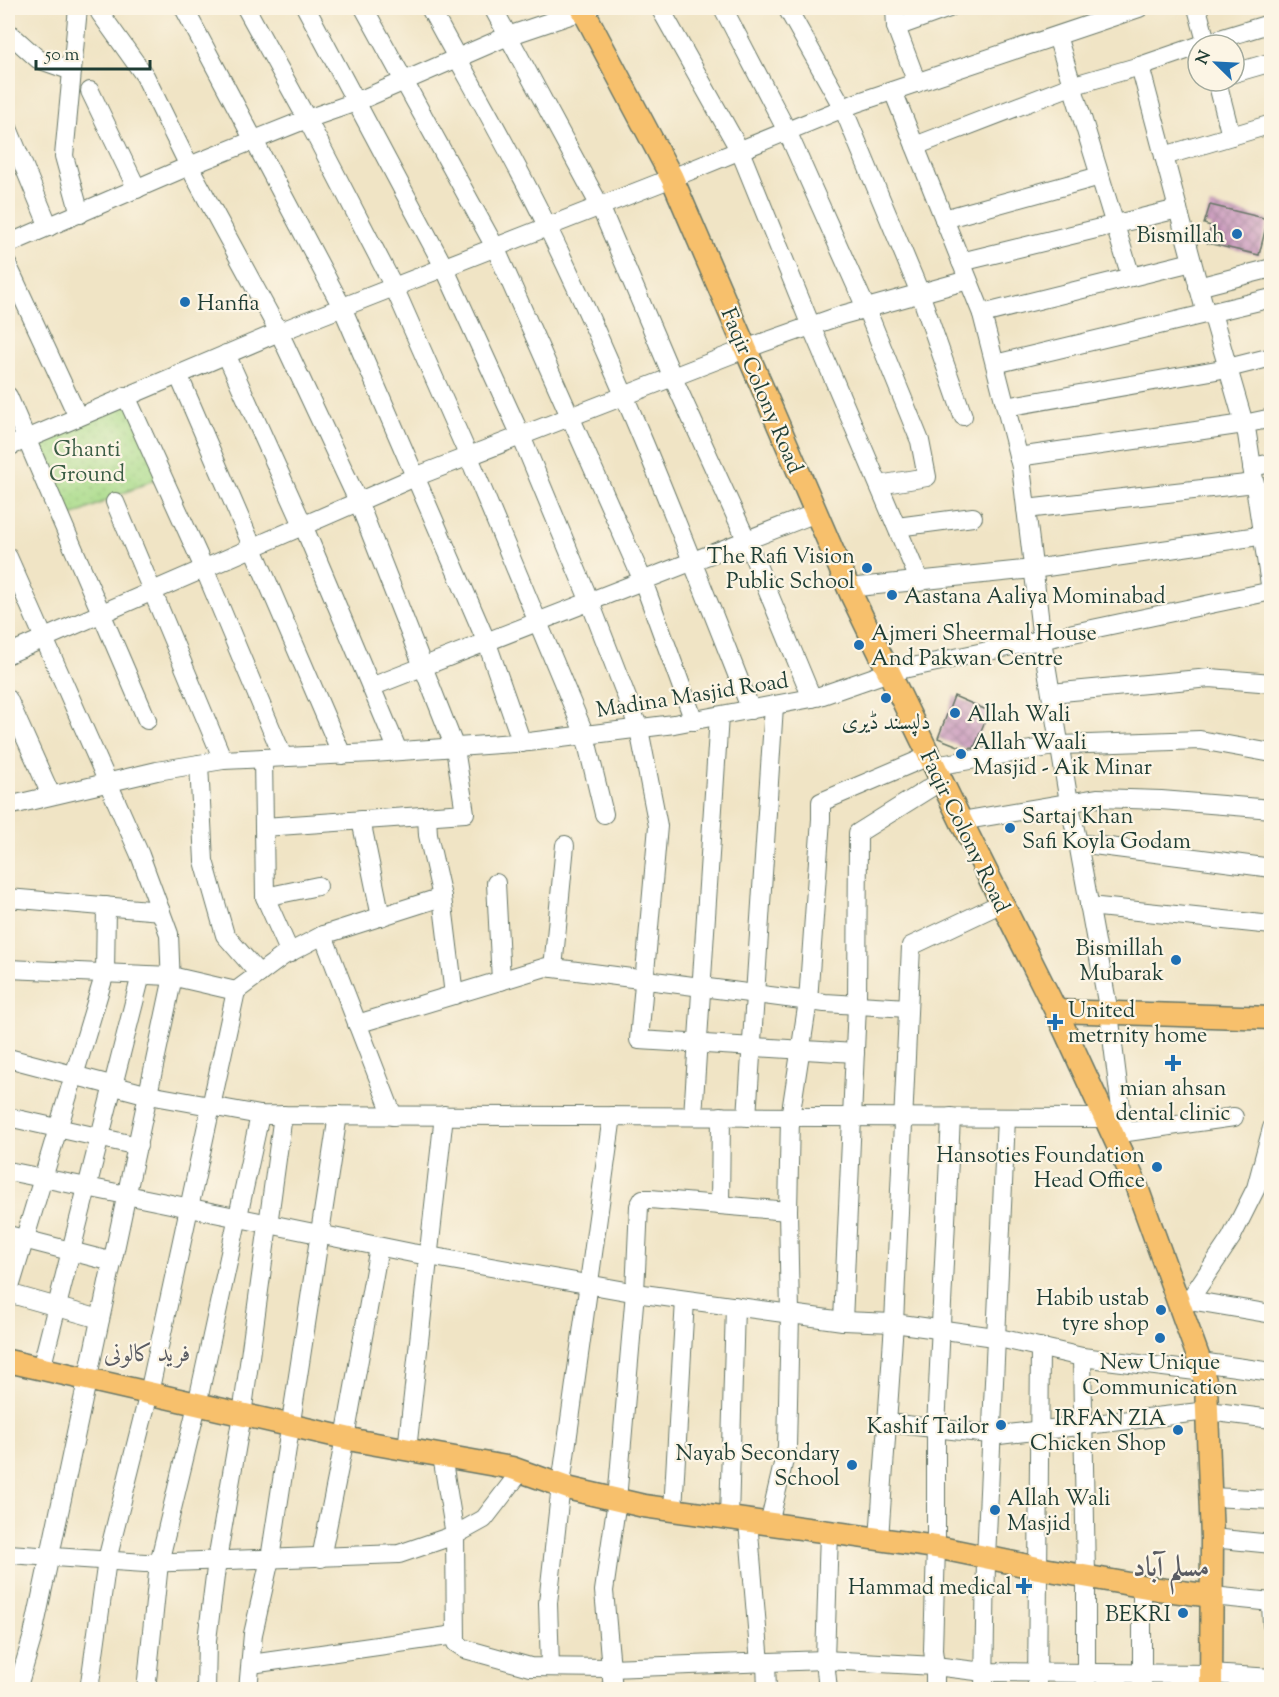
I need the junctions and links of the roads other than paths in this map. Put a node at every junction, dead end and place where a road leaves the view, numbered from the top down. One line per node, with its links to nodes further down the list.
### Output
1 (79, 8): 16 (street); 29 (street)
2 (184, 8): 43 (street)
3 (246, 8): 38 (street)
4 (306, 8): 36 (street)
5 (364, 8): 30 (street)
6 (430, 8): 25 (street)
7 (493, 8): 22 (street)
8 (660, 8): 45 (street)
9 (723, 8): 41 (street)
10 (787, 8): 37 (street)
11 (895, 8): 18 (street)
12 (950, 8): 18 (street)
13 (1139, 8): 23 (street)
14 (1197, 8): 20 (street)
15 (585, 9): 22 (street); 49 (main road, Faqir Colony Road)
16 (107, 10): 47 (street)
17 (1272, 23): 21 (street)
18 (896, 27): 31 (street)
19 (8, 32): 29 (street)
20 (1201, 33)
21 (1241, 33)
22 (508, 36): 25 (street); 51 (street)
23 (1057, 36): 31 (street); 32 (street)
24 (1186, 51): 27 (street)
25 (457, 58): 30 (street); 57 (street)
26 (1272, 62): 28 (street)
27 (1140, 66): 32 (street); 46 (street)
28 (1246, 70)
29 (72, 71): 53 (street)
30 (405, 81): 36 (street); 59 (street)
31 (916, 83): 34 (street)
32 (1071, 86): 44 (street); 48 (street)
33 (90, 91): 50 (street)
34 (894, 91): 37 (street); 44 (street)
35 (1220, 93): 42 (street)
36 (356, 102): 38 (street); 63 (street)
37 (843, 108): 41 (street); 69 (street)
38 (307, 119): 43 (street); 67 (street)
39 (1272, 124): 42 (street)
40 (8, 128): 56 (street)
41 (787, 131): 45 (street); 72 (street)
42 (1231, 136): 46 (street)
43 (255, 141): 47 (street); 71 (street)
44 (915, 146): 54 (street)
45 (740, 151): 49 (street); 75 (street)
46 (1164, 156): 52 (street)
47 (189, 166): 50 (street); 76 (street)
48 (1100, 176): 54 (street); 55 (street)
49 (672, 178): 51 (street); 77 (main road, Faqir Colony Road)
50 (137, 189): 53 (street)
51 (600, 206): 57 (street); 83 (street)
52 (1178, 209): 55 (street); 61 (street)
53 (80, 214): 56 (street)
54 (944, 219): 60 (street)
55 (1115, 226): 60 (street); 65 (street)
56 (49, 227): 58 (street)
57 (548, 227): 59 (street); 86 (street)
58 (8, 244)
59 (495, 248): 63 (street); 90 (street)
60 (961, 261): 66 (street)
61 (1192, 262): 65 (street); 68 (street)
62 (8, 266): 89 (street)
63 (444, 267): 67 (street); 93 (street)
64 (1272, 267): 68 (street)
65 (1131, 277): 74 (street)
66 (969, 280): 69 (street); 74 (street)
67 (394, 287): 71 (street); 96 (street)
68 (1198, 287): 73 (street)
69 (920, 293): 72 (street); 88 (street)
70 (1272, 298): 73 (street)
71 (342, 307): 76 (street); 100 (street)
72 (866, 308): 75 (street); 101 (street)
73 (1209, 313): 80 (street); 81 (street)
74 (982, 314): 80 (street)
75 (811, 326): 77 (street); 101 (street)
76 (279, 332): 78 (street); 102 (street)
77 (745, 350): 83 (street); 105 (main road, Faqir Colony Road)
78 (226, 354): 82 (street); 107 (street)
79 (1272, 357): 81 (street)
80 (995, 364): 87 (street)
81 (1228, 368): 87 (street); 92 (street)
82 (178, 374): 85 (street); 111 (street)
83 (673, 378): 86 (street); 110 (street)
84 (8, 396): 94 (street)
85 (126, 396): 89 (street); 114 (street)
86 (624, 396): 90 (street); 113 (street)
87 (1006, 407): 97 (street)
88 (963, 416)
89 (78, 417): 94 (street)
90 (570, 417): 93 (street); 116 (street)
91 (1272, 418): 92 (street)
92 (1245, 424): 97 (street); 99 (street)
93 (522, 436): 96 (street); 121 (street)
94 (26, 440): 95 (street); 122 (street)
95 (8, 447)
96 (469, 457): 100 (street); 123 (street)
97 (1018, 457): 104 (street)
98 (1272, 463): 99 (street)
99 (1253, 475): 104 (street); 109 (street)
100 (415, 477): 102 (street); 126 (street)
101 (879, 485): 108 (street)
102 (358, 501): 107 (street); 128 (street)
103 (115, 502): 119 (street)
104 (1026, 509): 115 (street)
105 (816, 513): 110 (street); 118 (main road, Faqir Colony Road)
106 (973, 517): 108 (street)
107 (303, 525): 111 (street); 131 (street)
108 (897, 527): 117 (street)
109 (1267, 535): 115 (street); 120 (street)
110 (747, 541): 113 (street); 133 (street)
111 (253, 547): 114 (street); 147 (street)
112 (8, 557): 124 (street)
113 (693, 562): 116 (street); 136 (street)
114 (204, 568): 119 (street); 148 (street)
115 (1033, 568): 117 (street); 125 (street)
116 (643, 581): 121 (street); 139 (street)
117 (920, 582): 118 (street)
118 (848, 588): 129 (main road, Faqir Colony Road)
119 (153, 590): 122 (street); 150 (street)
120 (1271, 591): 125 (street, Madina Masjid Road)
121 (590, 602): 123 (street); 140 (street)
122 (101, 612): 124 (street); 138 (street)
123 (537, 623): 126 (street); 141 (street)
124 (44, 638): 127 (street); 153 (street)
125 (1042, 640): 129 (street, Madina Masjid Road); 132 (street)
126 (487, 643): 128 (street); 142 (street)
127 (8, 654)
128 (423, 666): 131 (street); 144 (street)
129 (888, 672): 133 (street, Madina Masjid Road); 152 (main road, Faqir Colony Road)
130 (1272, 683): 132 (street)
131 (371, 687): 145 (street)
132 (1051, 693): 143 (street)
133 (812, 698): 135 (street, Madina Masjid Road)
134 (8, 699): 154 (street)
135 (774, 705): 136 (street, Madina Masjid Road); 189 (street)
136 (751, 710): 137 (street, Madina Masjid Road)
137 (719, 716): 139 (street, Madina Masjid Road); 187 (street)
138 (147, 720)
139 (694, 721): 140 (street, Madina Masjid Road)
140 (639, 729): 141 (street, Madina Masjid Road); 185 (street)
141 (585, 735): 142 (street, Madina Masjid Road); 158 (street)
142 (522, 743): 144 (street, Madina Masjid Road)
143 (1061, 745): 146 (street); 152 (street); 155 (street)
144 (455, 748): 145 (street, Madina Masjid Road); 159 (street)
145 (398, 751): 147 (street, Madina Masjid Road)
146 (1272, 753)
147 (342, 754): 148 (street, Madina Masjid Road)
148 (283, 757): 149 (street, Madina Masjid Road)
149 (263, 758): 150 (street, Madina Masjid Road); 162 (street)
150 (223, 760): 151 (street, Madina Masjid Road)
151 (199, 764): 153 (street, Madina Masjid Road); 181 (street)
152 (935, 768): 161 (main road, Faqir Colony Road); 191 (street); 192 (street)
153 (109, 782): 154 (street, Madina Masjid Road); 174 (street)
154 (51, 795): 156 (street, Madina Masjid Road)
155 (1069, 802): 157 (street); 161 (street); 163 (street)
156 (8, 806)
157 (1272, 809)
158 (604, 814)
159 (427, 816): 160 (street); 169 (street)
160 (361, 820): 162 (street); 175 (street)
161 (961, 821): 171 (main road, Faqir Colony Road)
162 (264, 827): 168 (street)
163 (1078, 843): 165 (street); 173 (street)
164 (565, 845): 179 (street)
165 (1272, 868)
166 (496, 883): 186 (street)
167 (318, 886): 168 (street)
168 (265, 897): 178 (street)
169 (442, 897): 175 (street); 190 (street)
170 (8, 898): 172 (street)
171 (1002, 903): 193 (street); 194 (main road, Faqir Colony Road)
172 (106, 906): 174 (street); 180 (street)
173 (1089, 906): 176 (street); 195 (street)
174 (161, 910): 184 (street)
175 (381, 916): 177 (street)
176 (1272, 925)
177 (323, 935): 178 (street); 197 (street)
178 (290, 952): 181 (street)
179 (553, 968): 185 (street); 186 (street)
180 (105, 973): 182 (street); 183 (street); 203 (street)
181 (259, 974): 188 (street)
182 (9, 975)
183 (141, 975): 184 (street); 204 (street)
184 (171, 976): 188 (street); 205 (street)
185 (645, 980): 187 (street); 198 (street)
186 (501, 981): 190 (street)
187 (702, 987): 189 (street); 198 (street)
188 (236, 991): 206 (street)
189 (755, 994): 191 (street); 199 (street)
190 (454, 995): 197 (street)
191 (808, 1001): 192 (street); 200 (street)
192 (857, 1005): 193 (street); 201 (street)
193 (908, 1008): 217 (street)
194 (1056, 1011): 195 (main road); 224 (main road, Faqir Colony Road)
195 (1109, 1013): 196 (main road); 224 (street)
196 (1272, 1018)
197 (357, 1024): 211 (street)
198 (698, 1044): 199 (street); 213 (street)
199 (752, 1047): 200 (street); 216 (street)
200 (800, 1050): 201 (street); 220 (street)
201 (855, 1053): 221 (street)
202 (8, 1058): 203 (street)
203 (74, 1076): 204 (street); 223 (street)
204 (113, 1086): 205 (street); 226 (street)
205 (148, 1095): 206 (street); 227 (street)
206 (210, 1106): 207 (street); 233 (street)
207 (260, 1115): 208 (street); 235 (street)
208 (283, 1115): 210 (street); 236 (street)
209 (444, 1115): 211 (street); 212 (street); 241 (street)
210 (338, 1116): 211 (street); 237 (street)
211 (393, 1116)
212 (612, 1116): 213 (street); 243 (street)
213 (693, 1116): 214 (street)
214 (721, 1116): 216 (street); 232 (street)
215 (8, 1117): 223 (street)
216 (747, 1117): 220 (street)
217 (904, 1117): 218 (street); 221 (street); 254 (street)
218 (951, 1117): 222 (street); 255 (street)
219 (1234, 1117): 224 (street)
220 (790, 1118): 221 (street); 234 (street)
221 (852, 1118): 253 (street)
222 (1006, 1118): 224 (street); 256 (street)
223 (58, 1128): 226 (street); 229 (street)
224 (1114, 1128): 248 (main road, Faqir Colony Road)
225 (1272, 1128): 248 (street)
226 (100, 1137): 227 (street); 230 (street)
227 (138, 1146): 231 (street)
228 (8, 1171): 229 (street)
229 (43, 1178): 230 (street); 238 (street)
230 (87, 1187): 231 (street); 240 (street)
231 (127, 1195): 233 (street); 242 (street)
232 (720, 1205): 234 (street); 244 (street)
233 (189, 1207): 235 (street); 264 (street)
234 (788, 1211): 250 (street)
235 (238, 1217): 236 (street); 265 (street)
236 (268, 1224): 237 (street); 267 (street)
237 (320, 1234): 239 (street); 271 (street)
238 (16, 1237): 240 (street); 245 (street)
239 (379, 1246): 241 (street); 275 (street)
240 (71, 1251): 242 (street); 249 (street)
241 (428, 1256): 243 (street); 276 (street)
242 (112, 1262): 252 (street)
243 (589, 1283): 244 (street); 279 (street)
244 (635, 1292): 246 (street); 281 (street)
245 (8, 1294): 249 (street)
246 (685, 1300): 247 (street); 283 (street)
247 (735, 1306): 250 (street); 284 (street)
248 (1186, 1306): 251 (street); 260 (main road, Faqir Colony Road)
249 (57, 1307): 252 (street); 261 (street)
250 (790, 1314): 253 (street); 284 (street)
251 (1272, 1314)
252 (100, 1319): 263 (street)
253 (843, 1321): 254 (street)
254 (894, 1323): 255 (street); 269 (street)
255 (940, 1330): 256 (street); 272 (street)
256 (994, 1337): 257 (street); 274 (street)
257 (1040, 1347): 258 (street); 273 (street)
258 (1082, 1357): 260 (street); 270 (street)
259 (9, 1366): 261 (main road)
260 (1202, 1367): 262 (street); 266 (main road, Faqir Colony Road)
261 (41, 1369): 263 (main road)
262 (1272, 1372)
263 (87, 1380): 264 (main road); 292 (street)
264 (149, 1394): 265 (main road); 296 (street)
265 (197, 1405): 267 (main road); 298 (street)
266 (1208, 1412): 268 (street); 270 (street); 280 (main road, Faqir Colony Road)
267 (243, 1415): 271 (main road); 297 (street)
268 (1272, 1419)
269 (887, 1423): 272 (street); 288 (street)
270 (1084, 1425): 273 (street); 300 (street)
271 (290, 1426): 275 (main road); 295 (street)
272 (936, 1428): 274 (street); 290 (street)
273 (1039, 1431): 274 (street); 299 (street)
274 (991, 1434): 294 (street)
275 (345, 1438): 276 (main road); 293 (street)
276 (407, 1450): 277 (main road)
277 (442, 1456): 278 (main road); 286 (street)
278 (521, 1471): 279 (main road); 286 (street)
279 (561, 1485): 281 (main road); 310 (street)
280 (1211, 1497): 282 (street); 287 (main road, Faqir Colony Road)
281 (617, 1500): 283 (main road); 311 (street)
282 (1272, 1500)
283 (673, 1510): 284 (main road)
284 (749, 1521): 285 (main road); 307 (street)
285 (829, 1532): 288 (main road); 306 (street)
286 (455, 1535): 293 (street); 305 (street)
287 (1212, 1538): 289 (street); 302 (main road, Faqir Colony Road)
288 (879, 1539): 290 (main road)
289 (1272, 1544)
290 (936, 1547): 294 (main road); 309 (street)
291 (8, 1554): 292 (street)
292 (49, 1556): 296 (street); 318 (street)
293 (321, 1558): 295 (street)
294 (986, 1558): 299 (main road); 313 (street)
295 (270, 1559): 297 (street); 308 (street)
296 (107, 1560): 298 (street); 319 (street)
297 (217, 1560): 298 (street); 321 (street)
298 (159, 1563): 320 (street)
299 (1038, 1568): 300 (main road); 314 (street)
300 (1086, 1576): 301 (main road); 315 (street)
301 (1142, 1586): 302 (main road); 316 (street)
302 (1212, 1596): 303 (street); 317 (main road, Faqir Colony Road)
303 (1271, 1602): 304 (street)
304 (1272, 1625)
305 (455, 1635): 308 (street); 310 (street)
306 (825, 1660): 307 (street); 309 (street); 325 (street)
307 (763, 1662): 311 (street); 324 (street)
308 (250, 1664): 322 (street)
309 (935, 1666): 313 (street); 326 (street)
310 (550, 1667): 311 (street)
311 (610, 1668): 323 (street)
312 (1272, 1678): 317 (street)
313 (984, 1681): 314 (street)
314 (1037, 1681): 315 (street)
315 (1086, 1681): 316 (street)
316 (1142, 1681): 317 (street)
317 (1211, 1682)
318 (17, 1689)
319 (89, 1689)
320 (146, 1689)
321 (206, 1689)
322 (248, 1689)
323 (613, 1689)
324 (767, 1689)
325 (828, 1689)
326 (935, 1689)

